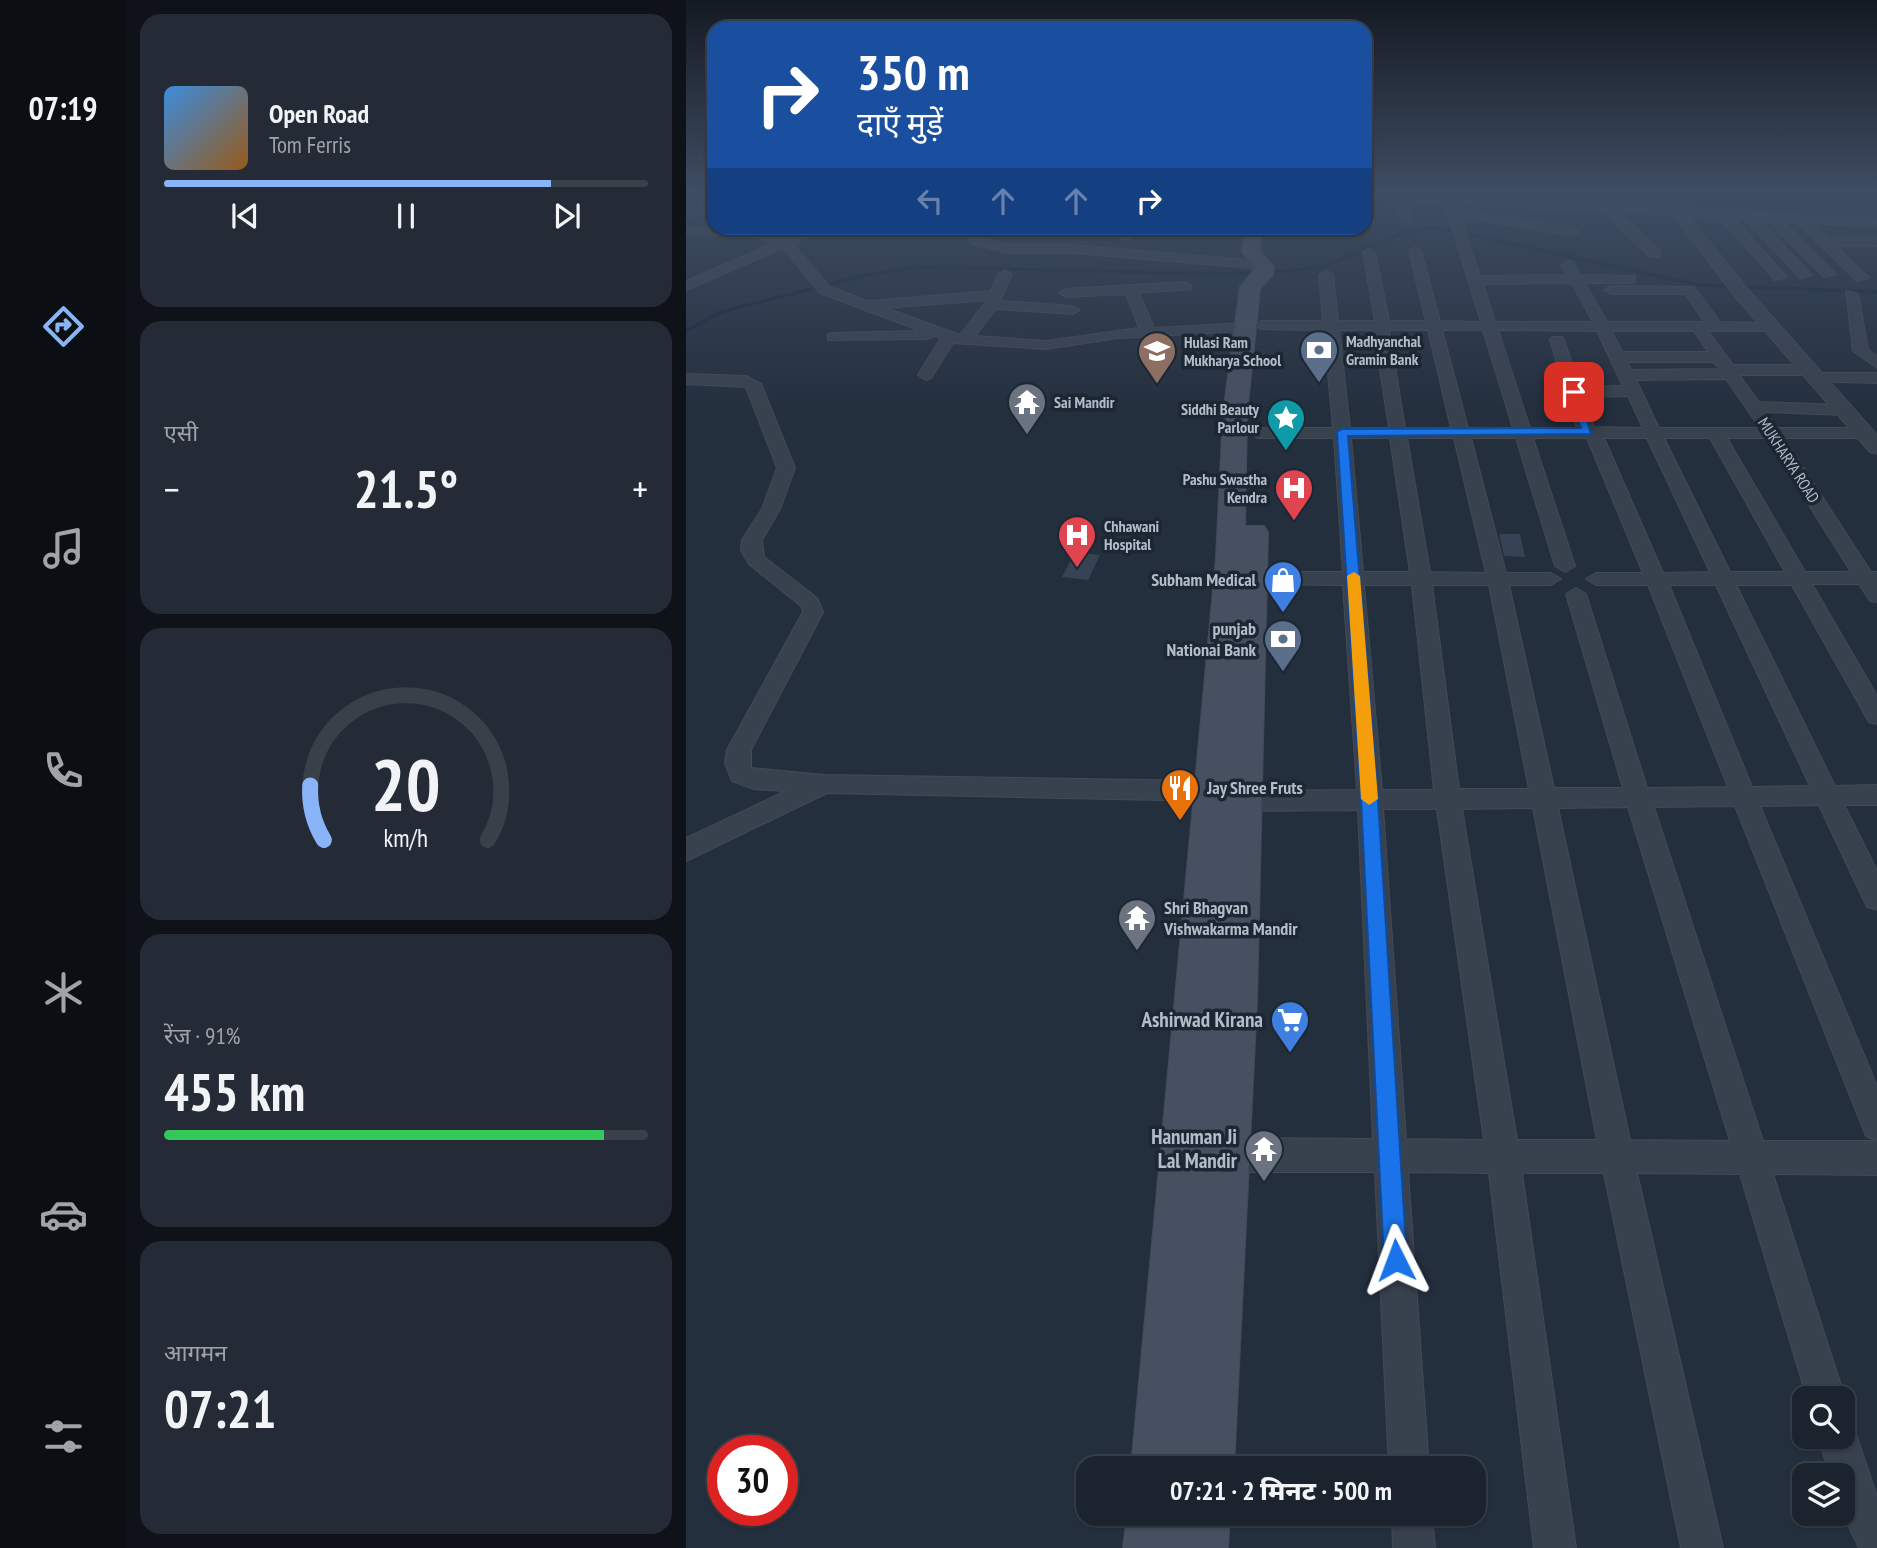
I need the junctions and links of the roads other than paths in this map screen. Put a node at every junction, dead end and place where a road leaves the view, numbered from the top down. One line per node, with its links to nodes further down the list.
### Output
1 (730, 266): 23 (street)
2 (804, 266): 29 (street)
3 (1233, 266): 13 (street)
4 (1260, 266): 13 (main road)
5 (1372, 266): 35 (street)
6 (1419, 266): 36 (street)
7 (1469, 266): 20 (street)
8 (1720, 266): 39 (street)
9 (1771, 266): 17 (street)
10 (1797, 266): 16 (street)
11 (1821, 266): 14 (street)
12 (1850, 266): 18 (street)
13 (1262, 269): 33 (main road)
14 (1829, 274)
15 (1326, 275): 34 (street)
16 (1805, 275)
17 (1780, 276)
18 (1862, 278)
19 (1630, 279): 21 (street)
20 (1473, 280): 21 (street); 37 (street)
21 (1578, 284): 41 (street, MUKHARYA ROAD); 43 (street)
22 (942, 285): 27 (street)
23 (686, 286)
24 (1185, 286): 25 (street)
25 (1131, 289): 26 (street); 42 (street)
26 (1066, 293)
27 (997, 294): 29 (street); 30 (street); 32 (street)
28 (1851, 294): 47 (street)
29 (873, 300): 31 (street)
30 (1073, 310)
31 (919, 326): 38 (street); 45 (street)
32 (975, 326): 40 (street); 45 (street)
33 (1253, 326): 34 (street); 42 (street); 65 (main road); 83 (main road)
34 (1330, 326): 35 (street); 59 (street)
35 (1382, 326): 36 (street); 60 (street)
36 (1435, 326): 37 (street); 61 (street)
37 (1488, 326): 43 (street); 58 (street)
38 (846, 327)
39 (1772, 327): 41 (street); 50 (street)
40 (1035, 328)
41 (1707, 331): 43 (street); 48 (street, MUKHARYA ROAD)
42 (1148, 332): 45 (street)
43 (1605, 332): 49 (street)
44 (833, 337): 45 (street)
45 (951, 337): 51 (street)
46 (1557, 340): 54 (street)
47 (1877, 363)
48 (1726, 367): 49 (street); 50 (street); 56 (street, MUKHARYA ROAD)
49 (1625, 374): 54 (street); 63 (street)
50 (1812, 374): 52 (street); 55 (street)
51 (926, 375)
52 (1877, 378)
53 (690, 383): 81 (street)
54 (1574, 392): 62 (street)
55 (1830, 395): 56 (street); 57 (street)
56 (1750, 402): 57 (street); 66 (street, MUKHARYA ROAD)
57 (1843, 410): 67 (street)
58 (1522, 431): 61 (street); 62 (street); 69 (street)
59 (1342, 432): 60 (street); 65 (street); 71 (street)
60 (1398, 432): 61 (street); 74 (street)
61 (1461, 432): 75 (street)
62 (1590, 432): 63 (street); 76 (street)
63 (1653, 432): 64 (street); 77 (street)
64 (1715, 432): 66 (street); 72 (street)
65 (1258, 433): 70 (main road)
66 (1772, 433): 67 (street); 73 (street, MUKHARYA ROAD)
67 (1864, 433): 68 (street)
68 (1877, 448)
69 (1558, 573): 75 (street); 78 (street)
70 (1253, 578): 71 (street); 83 (main road)
71 (1354, 578): 74 (street); 89 (street)
72 (1799, 578): 73 (street); 77 (street); 80 (street)
73 (1871, 578): 79 (street, MUKHARYA ROAD)
74 (1421, 579): 75 (street); 88 (street)
75 (1498, 579): 87 (street)
76 (1656, 579): 77 (street); 78 (street); 86 (street)
77 (1722, 579): 84 (street)
78 (1586, 587): 85 (street)
79 (1877, 596)
80 (1877, 716)
81 (824, 784): 83 (street); 90 (street)
82 (1877, 795): 84 (street)
83 (1229, 796): 89 (street); 93 (main road); 101 (main road)
84 (1826, 796): 86 (street); 91 (street)
85 (1636, 797): 86 (street); 87 (street); 97 (street)
86 (1745, 797): 92 (street)
87 (1542, 798): 88 (street); 96 (street)
88 (1448, 799): 89 (street); 95 (street)
89 (1370, 800): 94 (street)
90 (686, 850)
91 (1876, 896)
92 (1877, 1125)
93 (1226, 1156): 94 (street); 102 (main road)
94 (1390, 1156): 95 (street); 103 (street)
95 (1503, 1156): 96 (street); 111 (street)
96 (1617, 1157): 97 (street); 112 (street)
97 (1753, 1157): 98 (street); 99 (street)
98 (1877, 1157)
99 (1822, 1386)
100 (1842, 1449): 107 (street)
101 (1161, 1456)
102 (1206, 1456)
103 (1408, 1456)
104 (1155, 1526): 108 (main road)
105 (1200, 1526): 109 (main road)
106 (1413, 1526): 110 (street)
107 (1877, 1541)
108 (1153, 1548)
109 (1198, 1548)
110 (1414, 1548)
111 (1555, 1548)
112 (1702, 1548)

